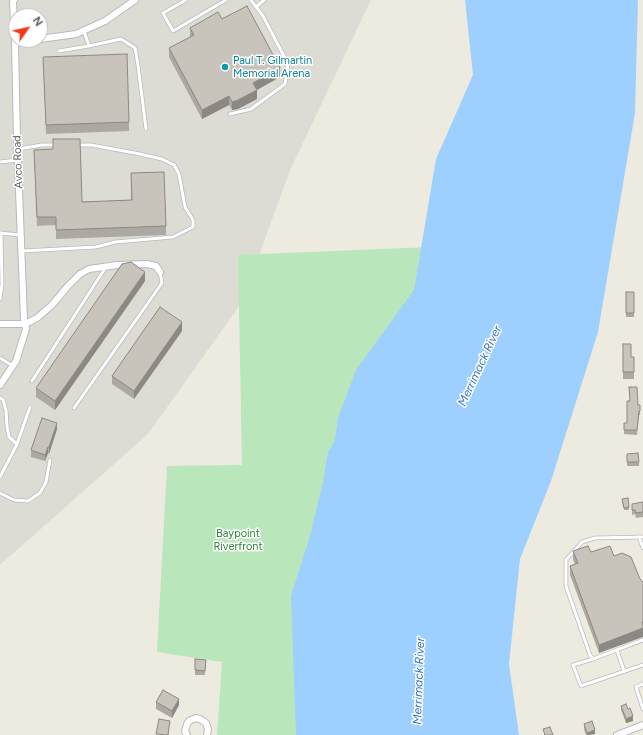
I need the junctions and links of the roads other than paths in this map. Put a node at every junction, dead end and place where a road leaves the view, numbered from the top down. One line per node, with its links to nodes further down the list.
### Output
1 (135, 0): 7 (street)
2 (186, 0): 3 (lane)
3 (225, 0)
4 (251, 0): 6 (lane)
5 (264, 0): 6 (lane)
6 (256, 6): 12 (lane)
7 (84, 31): 8 (street); 9 (lane)
8 (48, 38)
9 (88, 46): 11 (lane); 13 (lane)
10 (15, 48): 16 (street, Avco Road)
11 (59, 51)
12 (230, 114)
13 (146, 129)
14 (70, 144): 21 (lane)
15 (63, 145): 16 (lane)
16 (17, 149): 17 (street, Avco Road)
17 (18, 160): 18 (lane); 20 (street, Avco Road)
18 (0, 162)
19 (1, 233): 20 (lane); 24 (lane)
20 (21, 235): 21 (street, Avco Road)
21 (22, 251): 26 (street, Avco Road)
22 (106, 267): 23 (street); 26 (street); 29 (lane)
23 (160, 272): 33 (lane)
24 (0, 299)
25 (0, 324): 26 (street)
26 (25, 324): 28 (street, Avco Road)
27 (0, 358): 28 (lane)
28 (13, 366): 30 (street, Avco Road)
29 (32, 381)
30 (0, 385)
31 (0, 398): 34 (lane)
32 (30, 406): 34 (lane)
33 (74, 408)
34 (17, 444): 36 (lane)
35 (50, 460): 37 (lane)
36 (0, 477)
37 (0, 493)
38 (641, 537): 39 (lane); 42 (lane)
39 (643, 548)
40 (643, 640): 41 (lane)
41 (617, 650): 42 (lane); 44 (lane)
42 (592, 659): 44 (lane)
43 (643, 665): 44 (lane)
44 (624, 671)
45 (643, 684): 46 (lane)
46 (643, 709)
47 (643, 725): 50 (street)
48 (186, 735): 49 (street)
49 (207, 735)
50 (617, 735)

